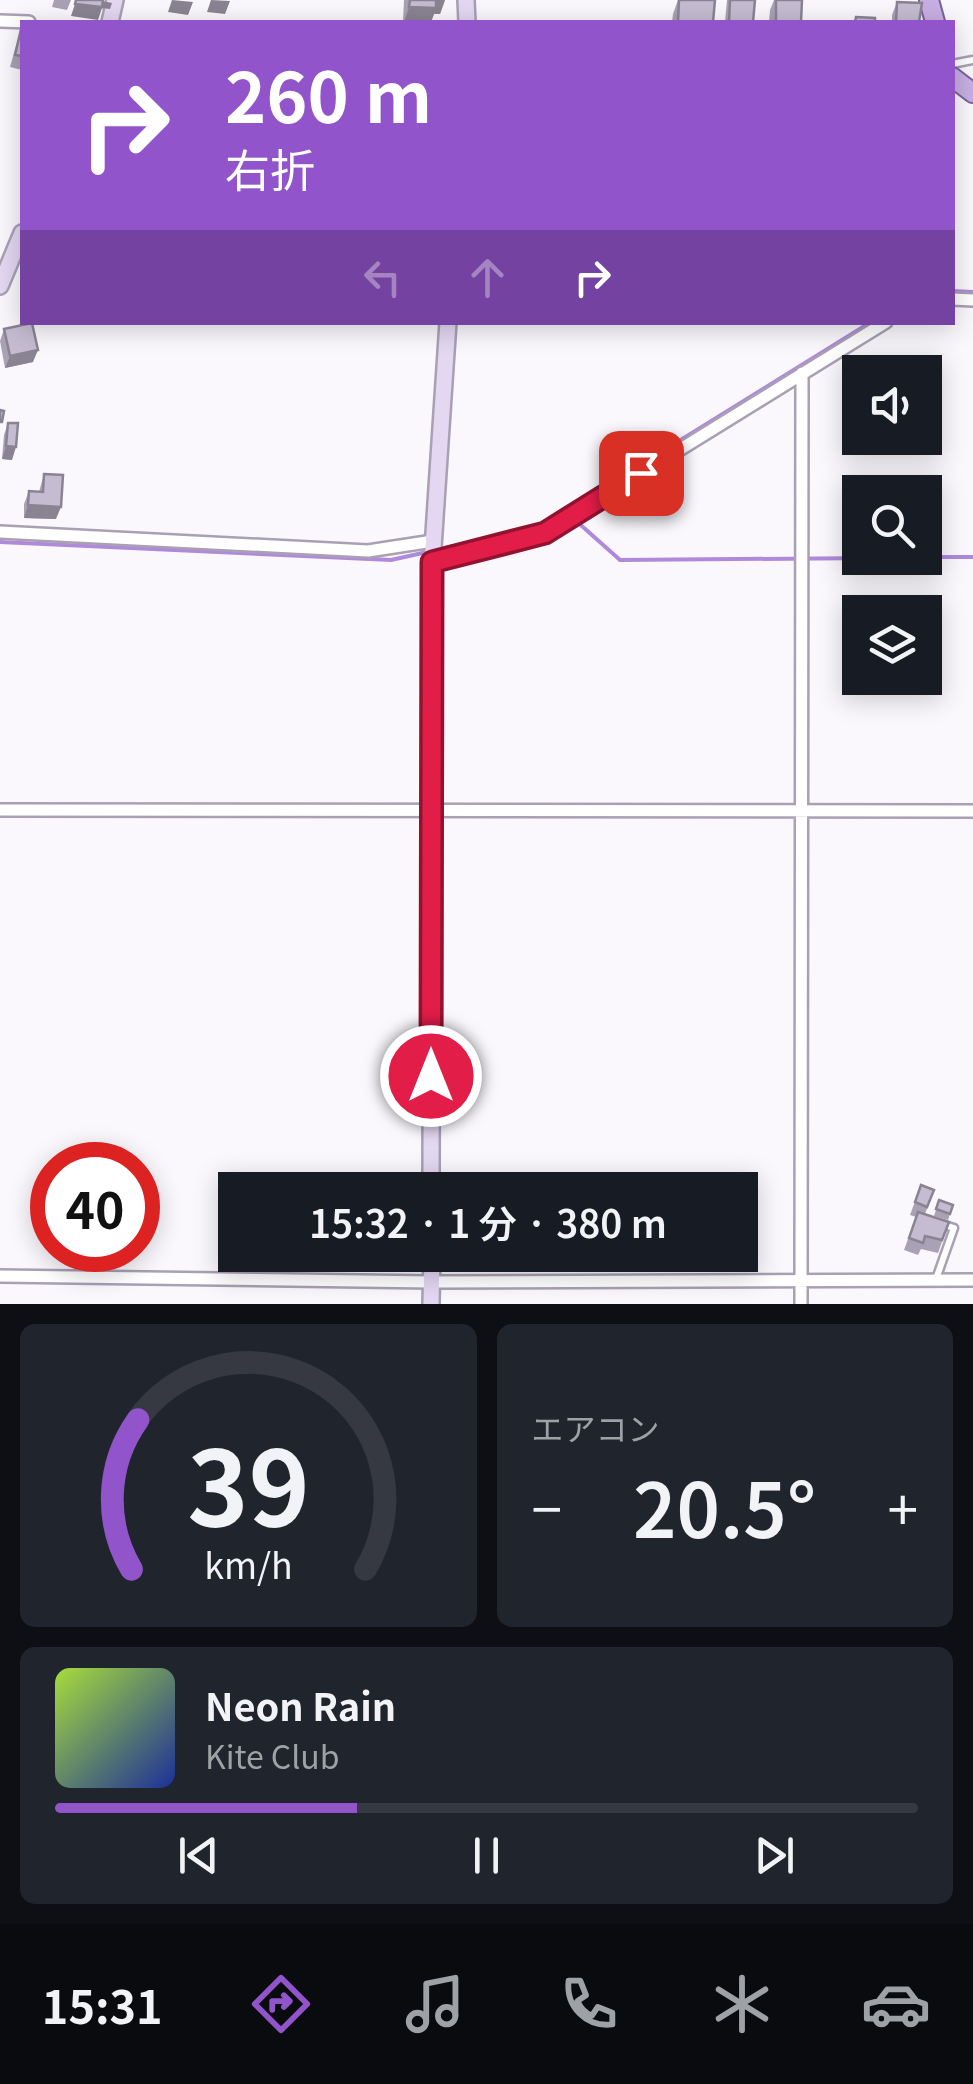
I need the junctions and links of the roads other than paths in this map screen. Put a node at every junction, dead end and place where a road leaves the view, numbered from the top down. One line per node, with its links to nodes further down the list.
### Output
1 (20, 238): 2 (street)
2 (0, 286)
3 (448, 325): 7 (street)
4 (881, 325): 5 (street)
5 (802, 373): 8 (street); 11 (street)
6 (0, 532): 7 (street)
7 (433, 541): 8 (street)
8 (432, 562): 10 (street)
9 (0, 810): 10 (street)
10 (431, 810): 11 (street); 13 (street)
11 (801, 810): 12 (street); 17 (street)
12 (973, 811)
13 (432, 1172)
14 (927, 1218): 18 (lane)
15 (432, 1272): 20 (street)
16 (0, 1276): 20 (street)
17 (802, 1280): 18 (street); 20 (street); 22 (street)
18 (936, 1280): 19 (street)
19 (973, 1280)
20 (432, 1282): 21 (street)
21 (431, 1304)
22 (802, 1304)

